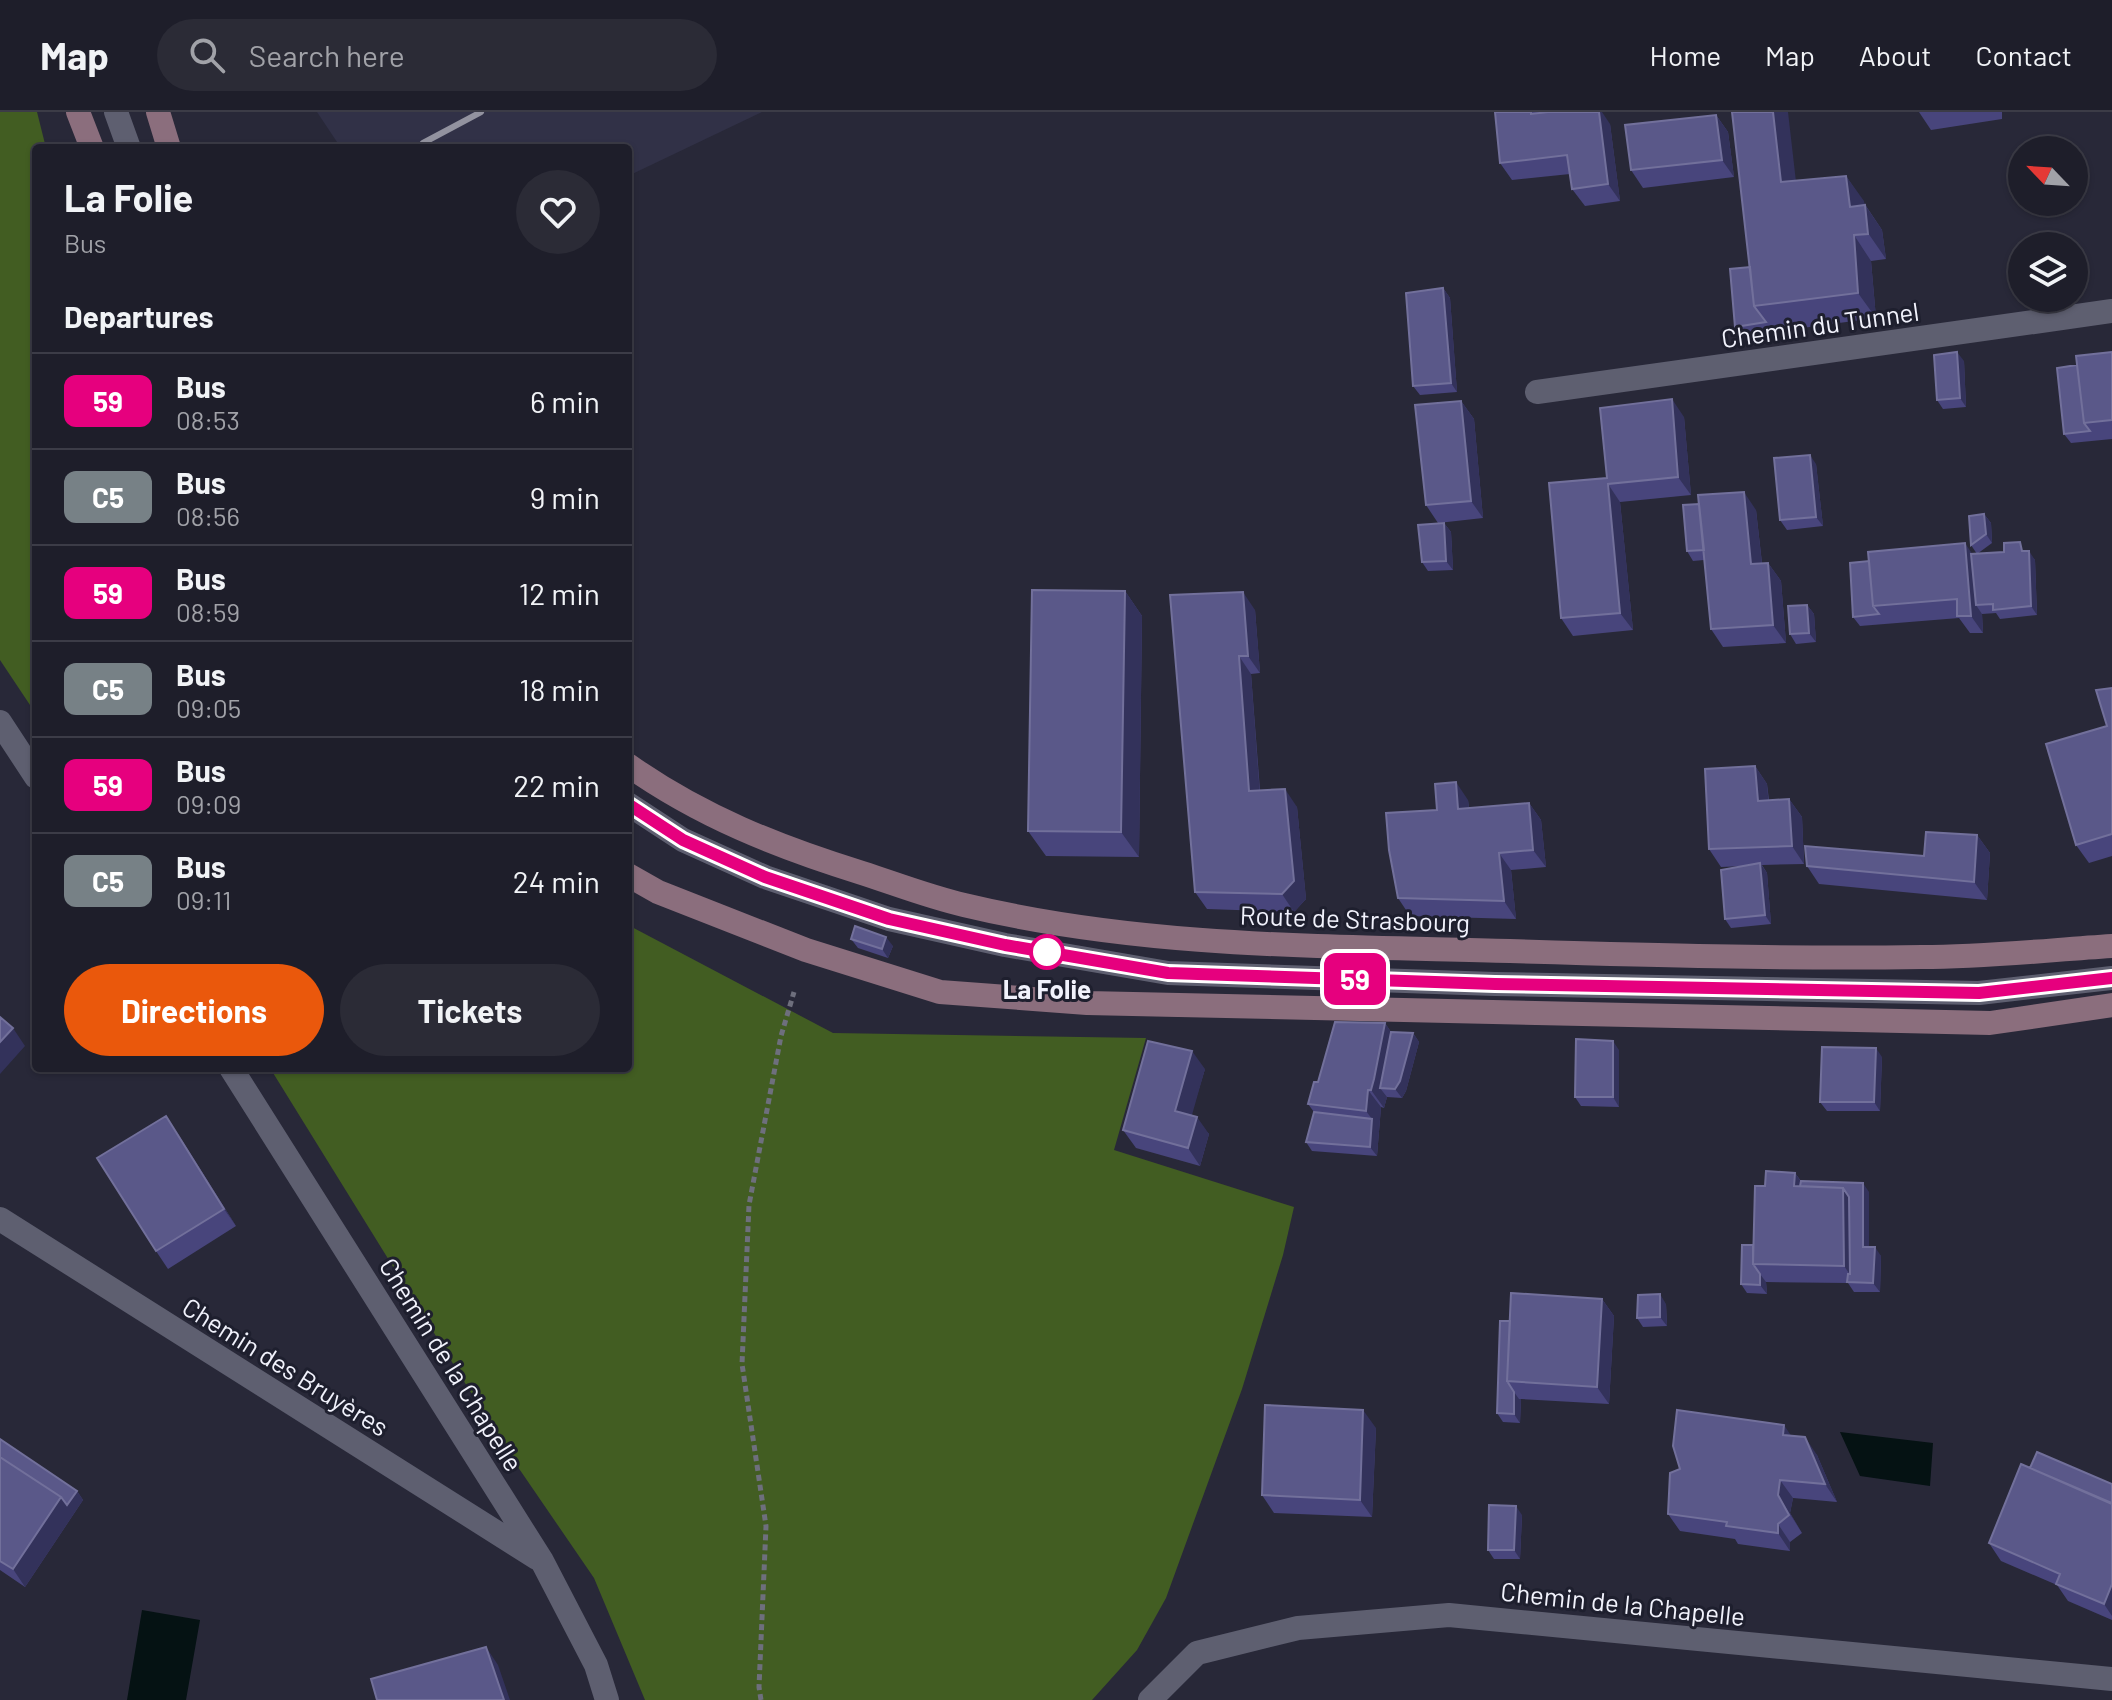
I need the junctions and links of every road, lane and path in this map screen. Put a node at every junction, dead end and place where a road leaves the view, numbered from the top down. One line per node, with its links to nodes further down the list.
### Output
1 (78, 112): 4 (main road)
2 (116, 112): 5 (street)
3 (158, 112): 6 (main road)
4 (90, 144)
5 (128, 144)
6 (168, 144)
7 (2112, 311): 8 (street, Chemin du Tunnel)
8 (1537, 392)
9 (0, 722): 11 (street)
10 (632, 768): 14 (main road, Route de Strasbourg)
11 (32, 771)
12 (632, 807): 16 (street)
13 (632, 877): 15 (main road)
14 (2112, 946)
15 (806, 950): 17 (main road); 23 (path)
16 (2112, 978)
17 (2112, 1005)
18 (234, 1072): 20 (street, Chemin de la Chapelle)
19 (0, 1219): 20 (street, Chemin des Bruyères)
20 (542, 1561): 22 (street, Chemin de la Chapelle)
21 (2112, 1679): 24 (street, Chemin de la Chapelle)
22 (607, 1700)
23 (761, 1700)
24 (1150, 1700)

